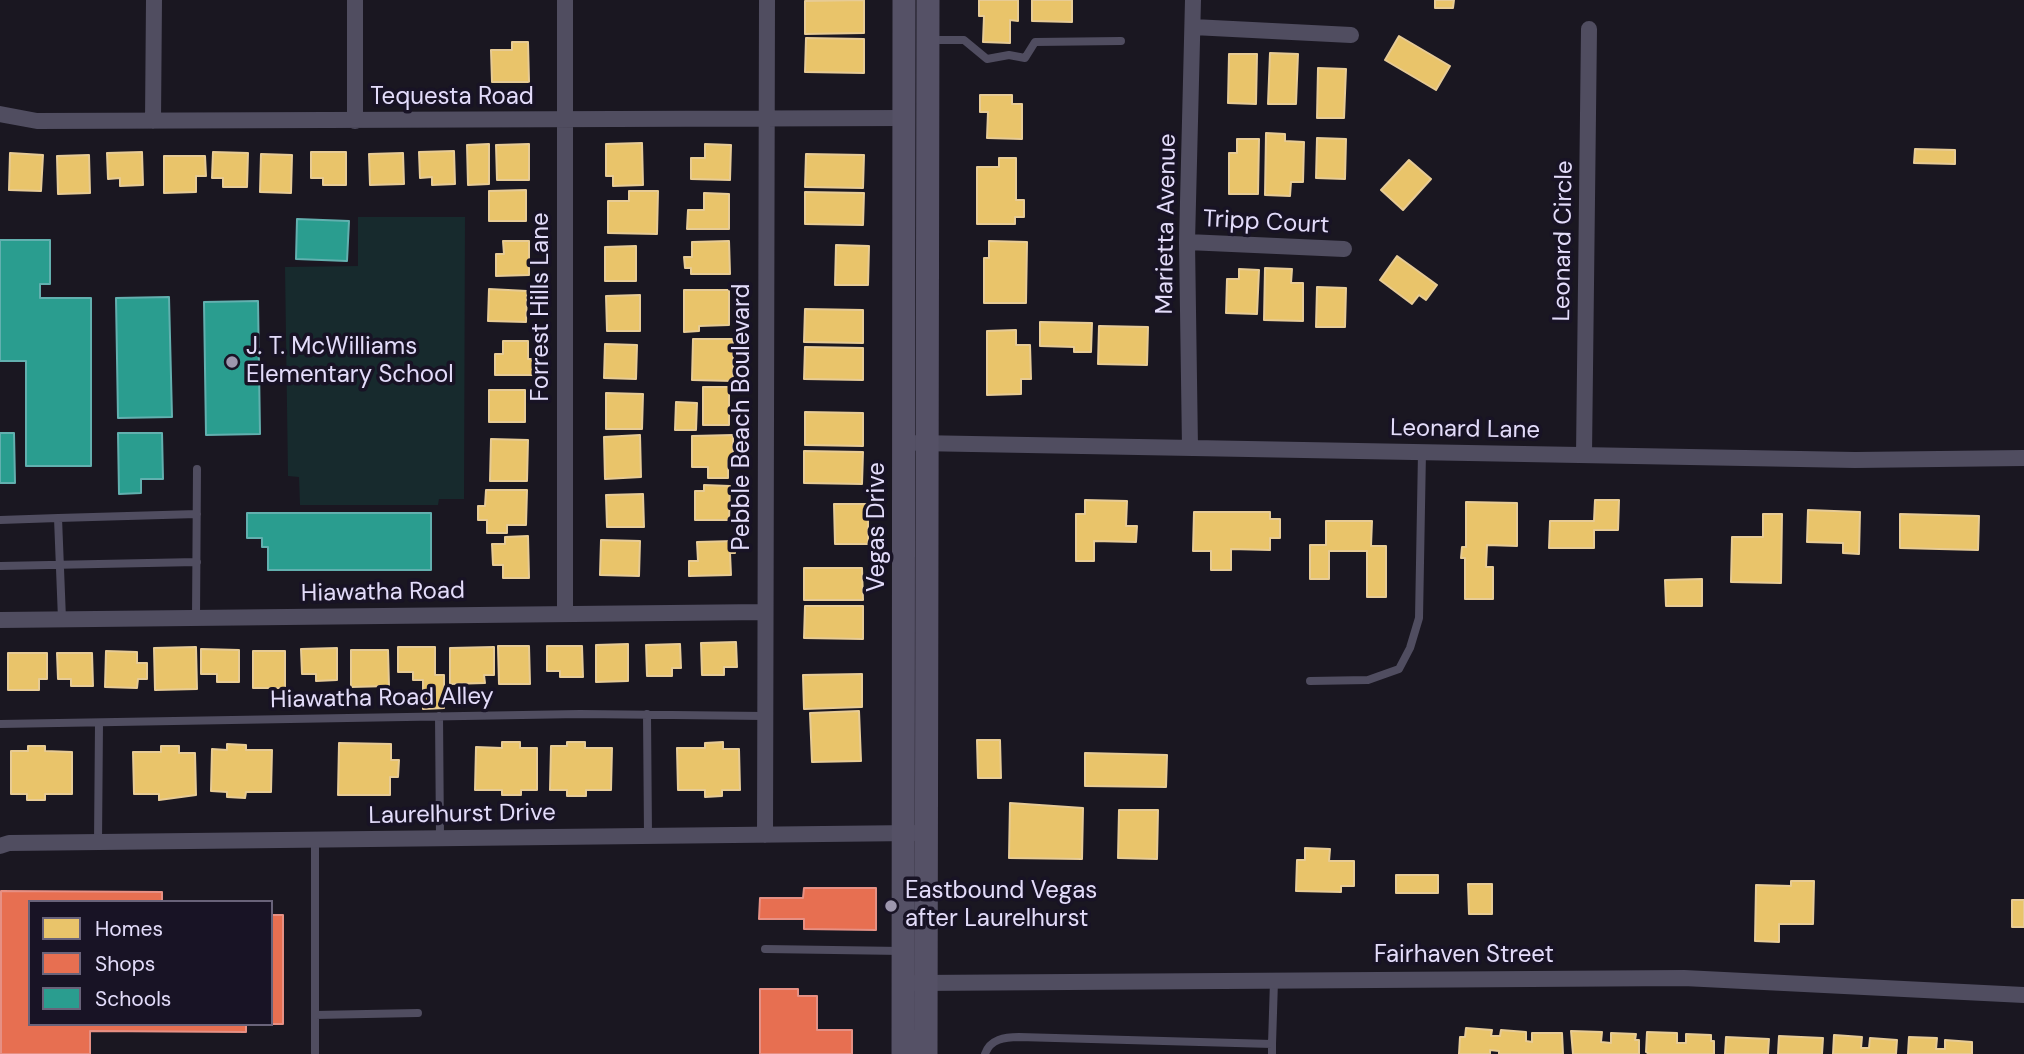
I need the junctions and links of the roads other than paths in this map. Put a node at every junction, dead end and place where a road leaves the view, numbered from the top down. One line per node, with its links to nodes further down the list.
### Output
1 (154, 0): 18 (street)
2 (355, 0): 19 (street)
3 (565, 0): 16 (street, Forrest Hills Lane)
4 (767, 0): 17 (street, Pebble Beach Boulevard)
5 (904, 0): 11 (main road, Vegas Drive)
6 (928, 0): 12 (main road, Vegas Drive)
7 (1193, 0): 8 (street, Marietta Avenue)
8 (1193, 27): 10 (street); 20 (street, Marietta Avenue)
9 (1589, 29): 25 (street, Leonard Circle)
10 (1351, 34)
11 (904, 40): 12 (main road); 15 (main road, Vegas Drive)
12 (928, 40): 13 (lane); 22 (main road, Vegas Drive)
13 (1121, 41)
14 (0, 114): 18 (street, Tequesta Road)
15 (904, 118): 17 (street, Tequesta Road); 22 (main road, Vegas Drive)
16 (565, 120): 17 (street, Tequesta Road); 19 (street, Tequesta Road); 35 (street, Forrest Hills Lane)
17 (767, 120): 34 (street, Pebble Beach Boulevard)
18 (153, 121): 19 (street, Tequesta Road)
19 (355, 121)
20 (1187, 242): 21 (street, Tripp Court); 23 (street, Marietta Avenue)
21 (1344, 249)
22 (916, 443): 23 (street, Leonard Lane); 45 (main road, Vegas Drive); 46 (main road, Vegas Drive)
23 (1190, 448): 24 (street, Leonard Lane)
24 (1422, 452): 25 (street, Leonard Lane); 39 (lane)
25 (1584, 455): 26 (street, Leonard Lane)
26 (2024, 458)
27 (197, 469): 28 (lane)
28 (197, 514): 29 (lane); 31 (lane)
29 (58, 518): 30 (lane); 33 (lane)
30 (0, 520)
31 (197, 562): 33 (lane); 36 (lane)
32 (0, 566): 33 (lane)
33 (60, 566): 37 (lane)
34 (765, 612): 35 (street, Hiawatha Road); 42 (street, Pebble Beach Boulevard)
35 (565, 614): 36 (street, Hiawatha Road)
36 (196, 618): 37 (street, Hiawatha Road)
37 (62, 619): 38 (street, Hiawatha Road)
38 (0, 620)
39 (1310, 681)
40 (647, 714): 41 (lane, Hiawatha Road Alley); 42 (lane, Hiawatha Road Alley); 48 (lane)
41 (439, 716): 44 (lane, Hiawatha Road Alley); 49 (lane)
42 (765, 716): 47 (street, Pebble Beach Boulevard)
43 (0, 724): 44 (lane, Hiawatha Road Alley)
44 (99, 724): 51 (lane)
45 (926, 833): 46 (street, Laurelhurst Drive); 54 (main road, Vegas Drive)
46 (903, 834): 47 (street, Laurelhurst Drive); 54 (main road, Vegas Drive)
47 (765, 835): 48 (street, Laurelhurst Drive)
48 (648, 836): 49 (street, Laurelhurst Drive)
49 (440, 838): 50 (street, Laurelhurst Drive)
50 (315, 839): 51 (street, Laurelhurst Drive); 59 (lane)
51 (97, 842): 52 (street, Laurelhurst Drive)
52 (0, 846)
53 (765, 948): 54 (lane)
54 (914, 952): 56 (main road, Vegas Drive)
55 (1274, 979): 56 (street, Fairhaven Street); 57 (street, Fairhaven Street); 60 (lane)
56 (915, 983): 62 (main road, Vegas Drive); 63 (main road, Vegas Drive)
57 (2024, 995)
58 (418, 1013): 59 (lane)
59 (315, 1015): 61 (lane)
60 (1272, 1044): 64 (lane); 65 (lane)
61 (315, 1054)
62 (903, 1054)
63 (926, 1054)
64 (985, 1054)
65 (1272, 1054)

